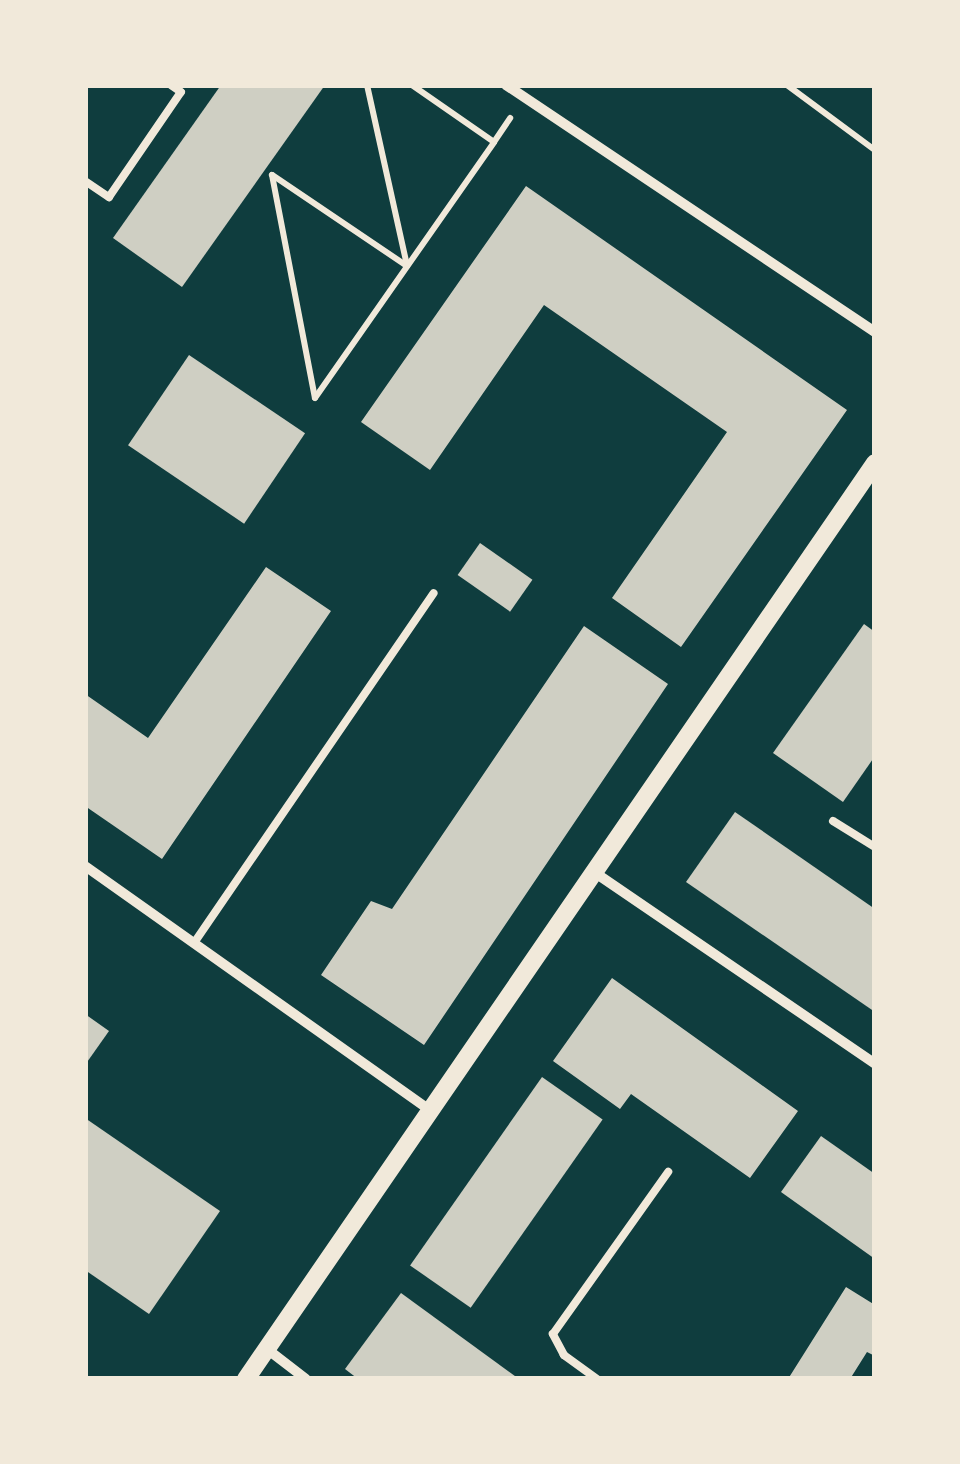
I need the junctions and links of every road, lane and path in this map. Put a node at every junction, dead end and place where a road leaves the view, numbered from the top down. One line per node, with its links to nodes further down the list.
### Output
1 (171, 85): 7 (lane)
2 (368, 85): 8 (path)
3 (412, 85): 8 (path)
4 (506, 85): 9 (street)
5 (786, 85): 6 (path)
6 (875, 150)
7 (85, 181)
8 (407, 266): 8 (path)
9 (875, 332)
10 (875, 463): 15 (street)
11 (434, 592): 16 (lane)
12 (834, 821): 13 (lane)
13 (875, 847)
14 (85, 866): 16 (street)
15 (594, 872): 17 (street); 18 (street)
16 (194, 943): 18 (street)
17 (875, 1064)
18 (432, 1112): 20 (street)
19 (668, 1172): 23 (lane)
20 (267, 1349): 21 (street); 22 (street)
21 (246, 1379)
22 (306, 1379)
23 (597, 1379)

